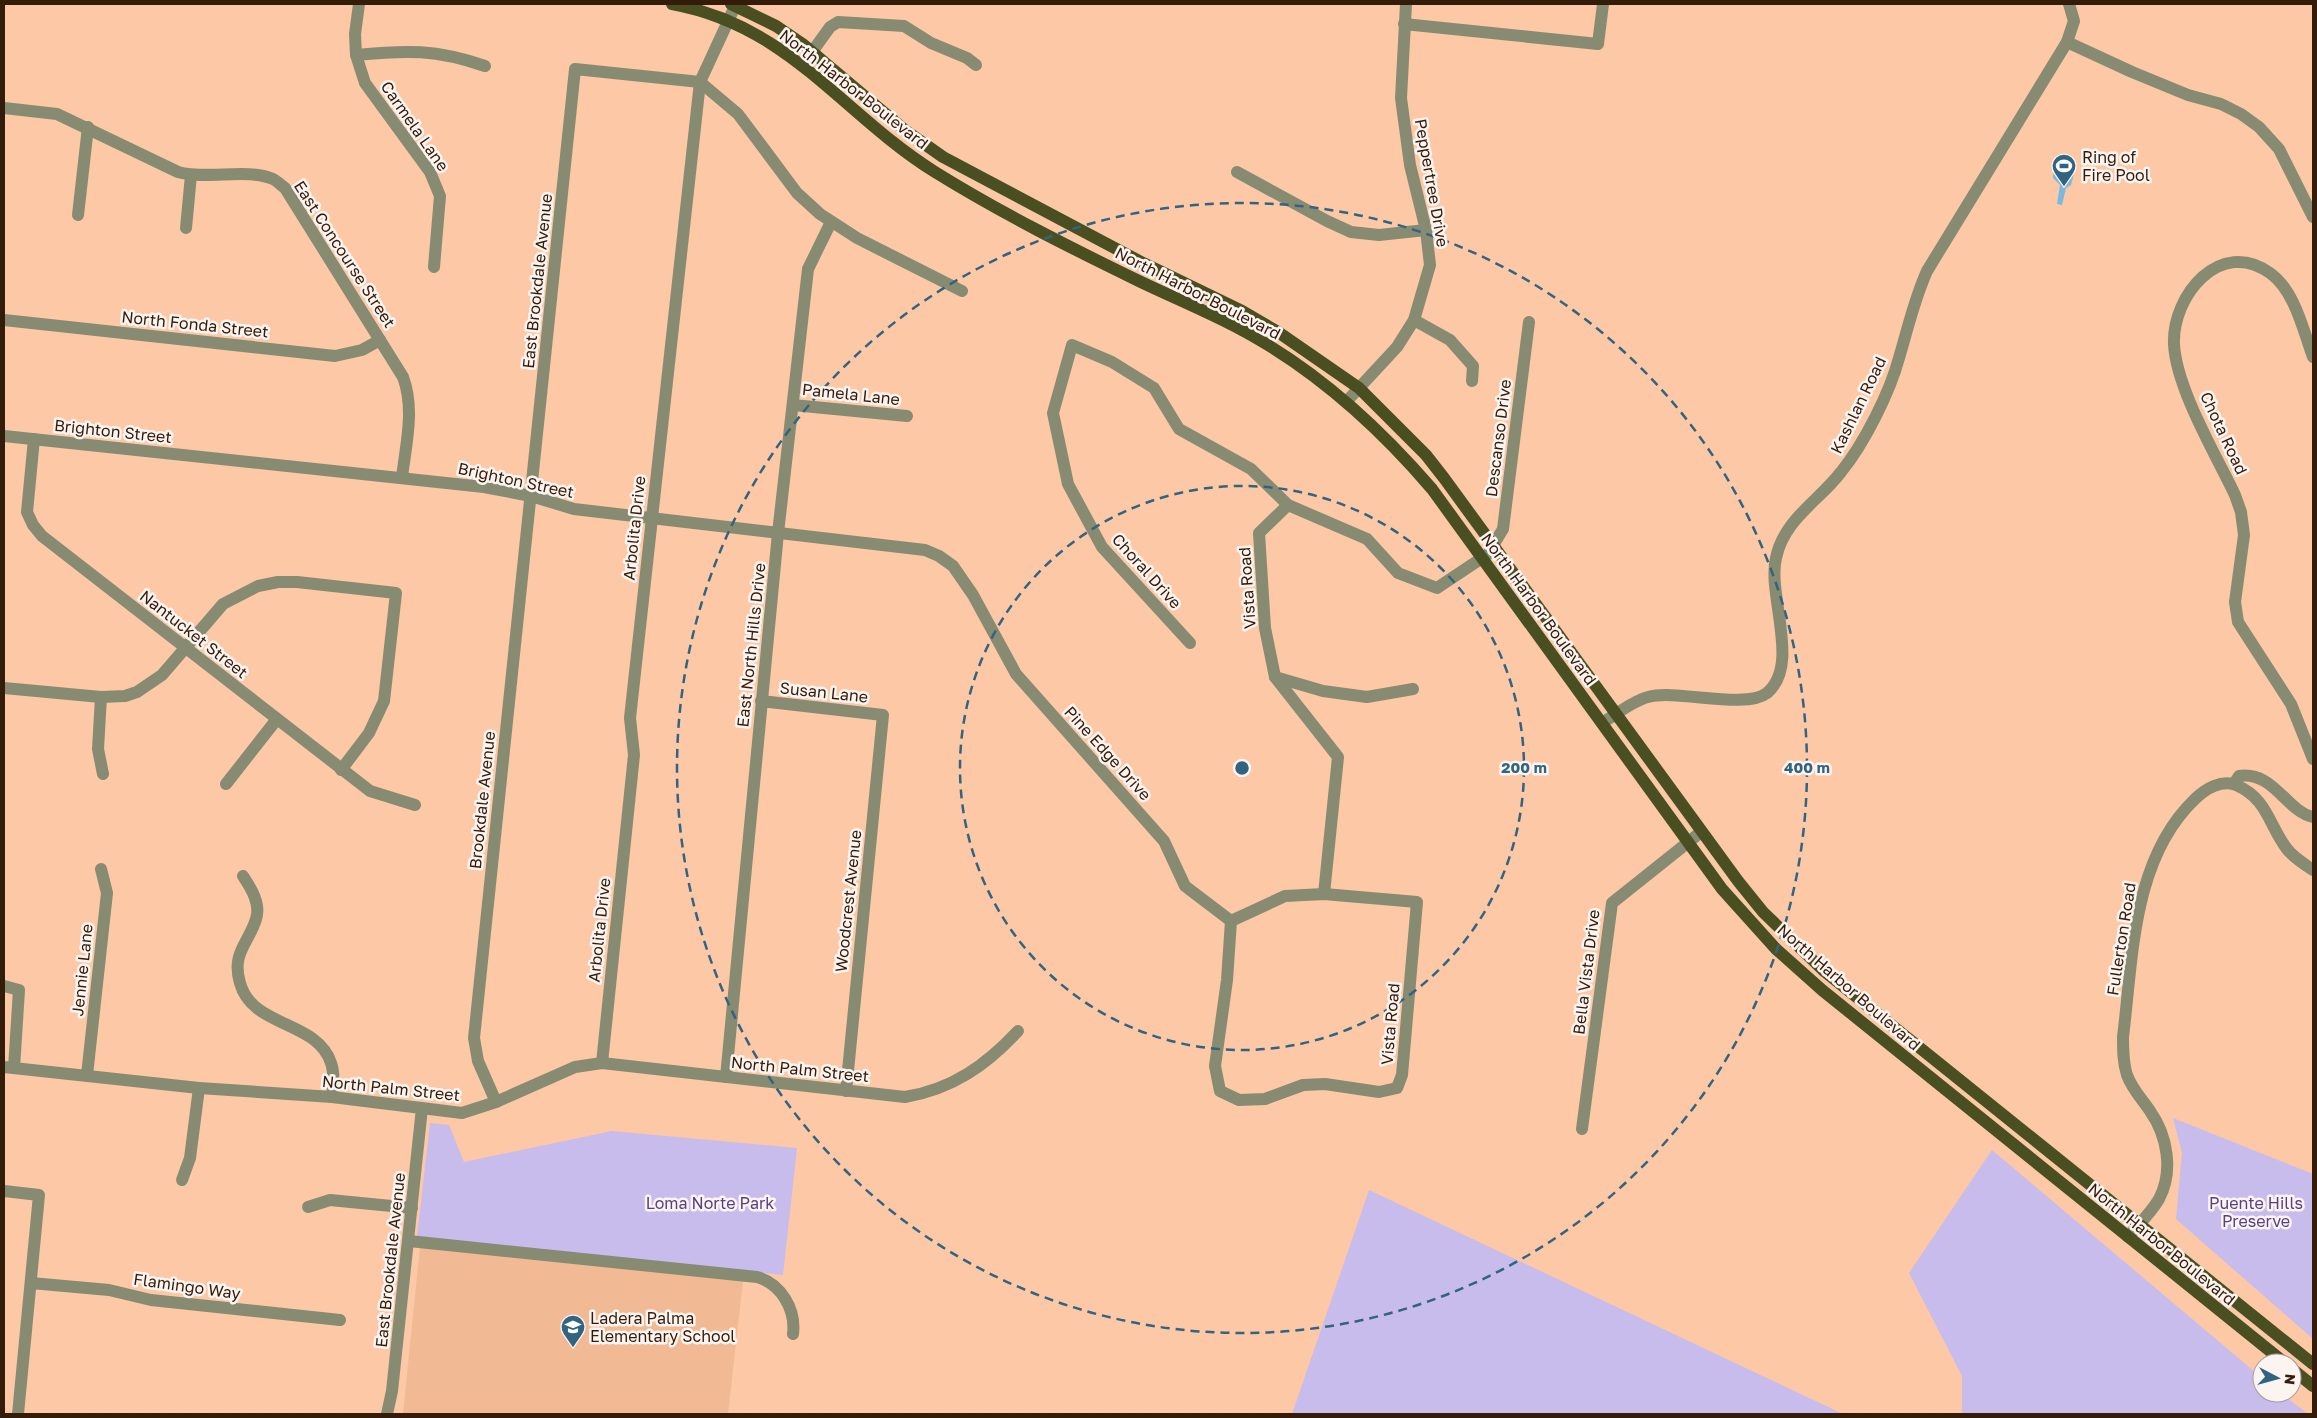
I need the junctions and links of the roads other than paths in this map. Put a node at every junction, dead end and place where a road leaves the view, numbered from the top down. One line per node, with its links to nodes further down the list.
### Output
1 (359, 4): 11 (street, Carmela Lane)
2 (672, 4): 7 (main road, North Harbor Boulevard)
3 (734, 4): 7 (street, Arbolita Drive); 10 (main road, North Harbor Boulevard)
4 (1406, 4): 8 (street, Peppertree Drive)
5 (1603, 4): 8 (street)
6 (2069, 4): 9 (street, Kashlan Road)
7 (728, 21): 14 (street, Arbolita Drive); 33 (main road, North Harbor Boulevard)
8 (1404, 24): 23 (street, Peppertree Drive)
9 (2067, 42): 20 (street); 52 (street, Kashlan Road)
10 (812, 52): 12 (street); 32 (main road, North Harbor Boulevard)
11 (356, 54): 13 (street); 24 (street, Carmela Lane)
12 (976, 65)
13 (484, 66)
14 (700, 82): 21 (street); 39 (street, East Brookdale Avenue); 41 (street, Arbolita Drive)
15 (4, 108): 16 (street, East Concourse Street)
16 (88, 128): 18 (street, East Concourse Street); 19 (street)
17 (1237, 172): 23 (street)
18 (191, 176): 22 (street); 29 (street, East Concourse Street)
19 (78, 215)
20 (2313, 216)
21 (831, 222): 25 (street); 34 (street, East North Hills Drive)
22 (186, 228)
23 (1426, 230): 27 (street, Peppertree Drive)
24 (434, 267)
25 (962, 291)
26 (4, 320): 29 (street, North Fonda Street)
27 (1414, 320): 31 (street); 32 (street, Peppertree Drive)
28 (1529, 322): 43 (street, Descanso Drive)
29 (380, 340): 38 (street, East Concourse Street)
30 (2313, 356): 56 (street, Chota Road)
31 (1472, 381)
32 (1360, 388): 33 (street, Peppertree Drive); 43 (main road, North Harbor Boulevard)
33 (1346, 402): 43 (main road, North Harbor Boulevard)
34 (793, 405): 35 (street, Pamela Lane); 42 (street, East North Hills Drive)
35 (906, 416)
36 (4, 436): 37 (street, Brighton Street)
37 (34, 439): 38 (street, Brighton Street); 46 (street, Nantucket Street)
38 (402, 477): 39 (street, Brighton Street)
39 (531, 496): 41 (street, Brighton Street); 79 (street, Brookdale Avenue)
40 (1288, 505): 43 (street); 45 (street, Choral Drive); 47 (street, Vista Road)
41 (651, 518): 42 (street, Brighton Street); 72 (street, Arbolita Drive)
42 (778, 533): 44 (street, Brighton Street); 51 (street, East North Hills Drive)
43 (1488, 553): 52 (main road, North Harbor Boulevard); 55 (main road, North Harbor Boulevard)
44 (973, 595): 69 (street, Pine Edge Drive)
45 (1190, 643)
46 (184, 648): 50 (street); 54 (street, Nantucket Street); 57 (street)
47 (1275, 677): 49 (street); 68 (street, Vista Road)
48 (4, 688): 50 (street)
49 (1413, 689)
50 (101, 697): 58 (street)
51 (761, 701): 53 (street, Susan Lane); 75 (street, East North Hills Drive)
52 (1617, 714): 55 (street, Kashlan Road); 63 (main road, North Harbor Boulevard)
53 (882, 715): 77 (street, Woodcrest Avenue)
54 (276, 719): 57 (street, Nantucket Street); 59 (street)
55 (1602, 724): 64 (main road, North Harbor Boulevard)
56 (2313, 759)
57 (341, 770): 61 (street, Nantucket Street)
58 (103, 774)
59 (226, 784)
60 (2234, 784): 62 (street); 66 (street); 86 (street, Fullerton Road)
61 (414, 805)
62 (2313, 817)
63 (1701, 832): 64 (street, Bella Vista Drive); 86 (main road, North Harbor Boulevard)
64 (1687, 842): 81 (street, Bella Vista Drive); 87 (main road, North Harbor Boulevard)
65 (101, 869): 74 (street, Jennie Lane)
66 (2313, 870)
67 (243, 876): 78 (street)
68 (1324, 894): 69 (street, Vista Road); 69 (street, Vista Road)
69 (1231, 920)
70 (4, 986): 73 (street)
71 (1018, 1031): 77 (street, North Palm Street)
72 (602, 1062): 75 (street, North Palm Street); 79 (street, North Palm Street)
73 (9, 1067): 74 (street, North Palm Street)
74 (87, 1074): 76 (street, North Palm Street)
75 (726, 1077): 77 (street, North Palm Street)
76 (198, 1088): 78 (street, North Palm Street); 82 (street)
77 (846, 1091)
78 (332, 1097): 80 (street, North Palm Street)
79 (496, 1102): 80 (street, North Palm Street)
80 (422, 1108): 85 (street, East Brookdale Avenue)
81 (1582, 1128)
82 (182, 1180)
83 (4, 1191): 89 (street)
84 (308, 1206): 85 (street)
85 (412, 1208): 88 (street, East Brookdale Avenue)
86 (2140, 1224): 87 (street, Fullerton Road); 93 (main road, North Harbor Boulevard)
87 (2128, 1237): 92 (main road, North Harbor Boulevard)
88 (409, 1241): 91 (street); 97 (street, East Brookdale Avenue)
89 (31, 1283): 90 (street, Flamingo Way); 96 (street)
90 (340, 1320)
91 (793, 1334)
92 (2273, 1353)
93 (2313, 1364)
94 (2302, 1377): 95 (main road)
95 (2313, 1386)
96 (18, 1414)
97 (387, 1414)

